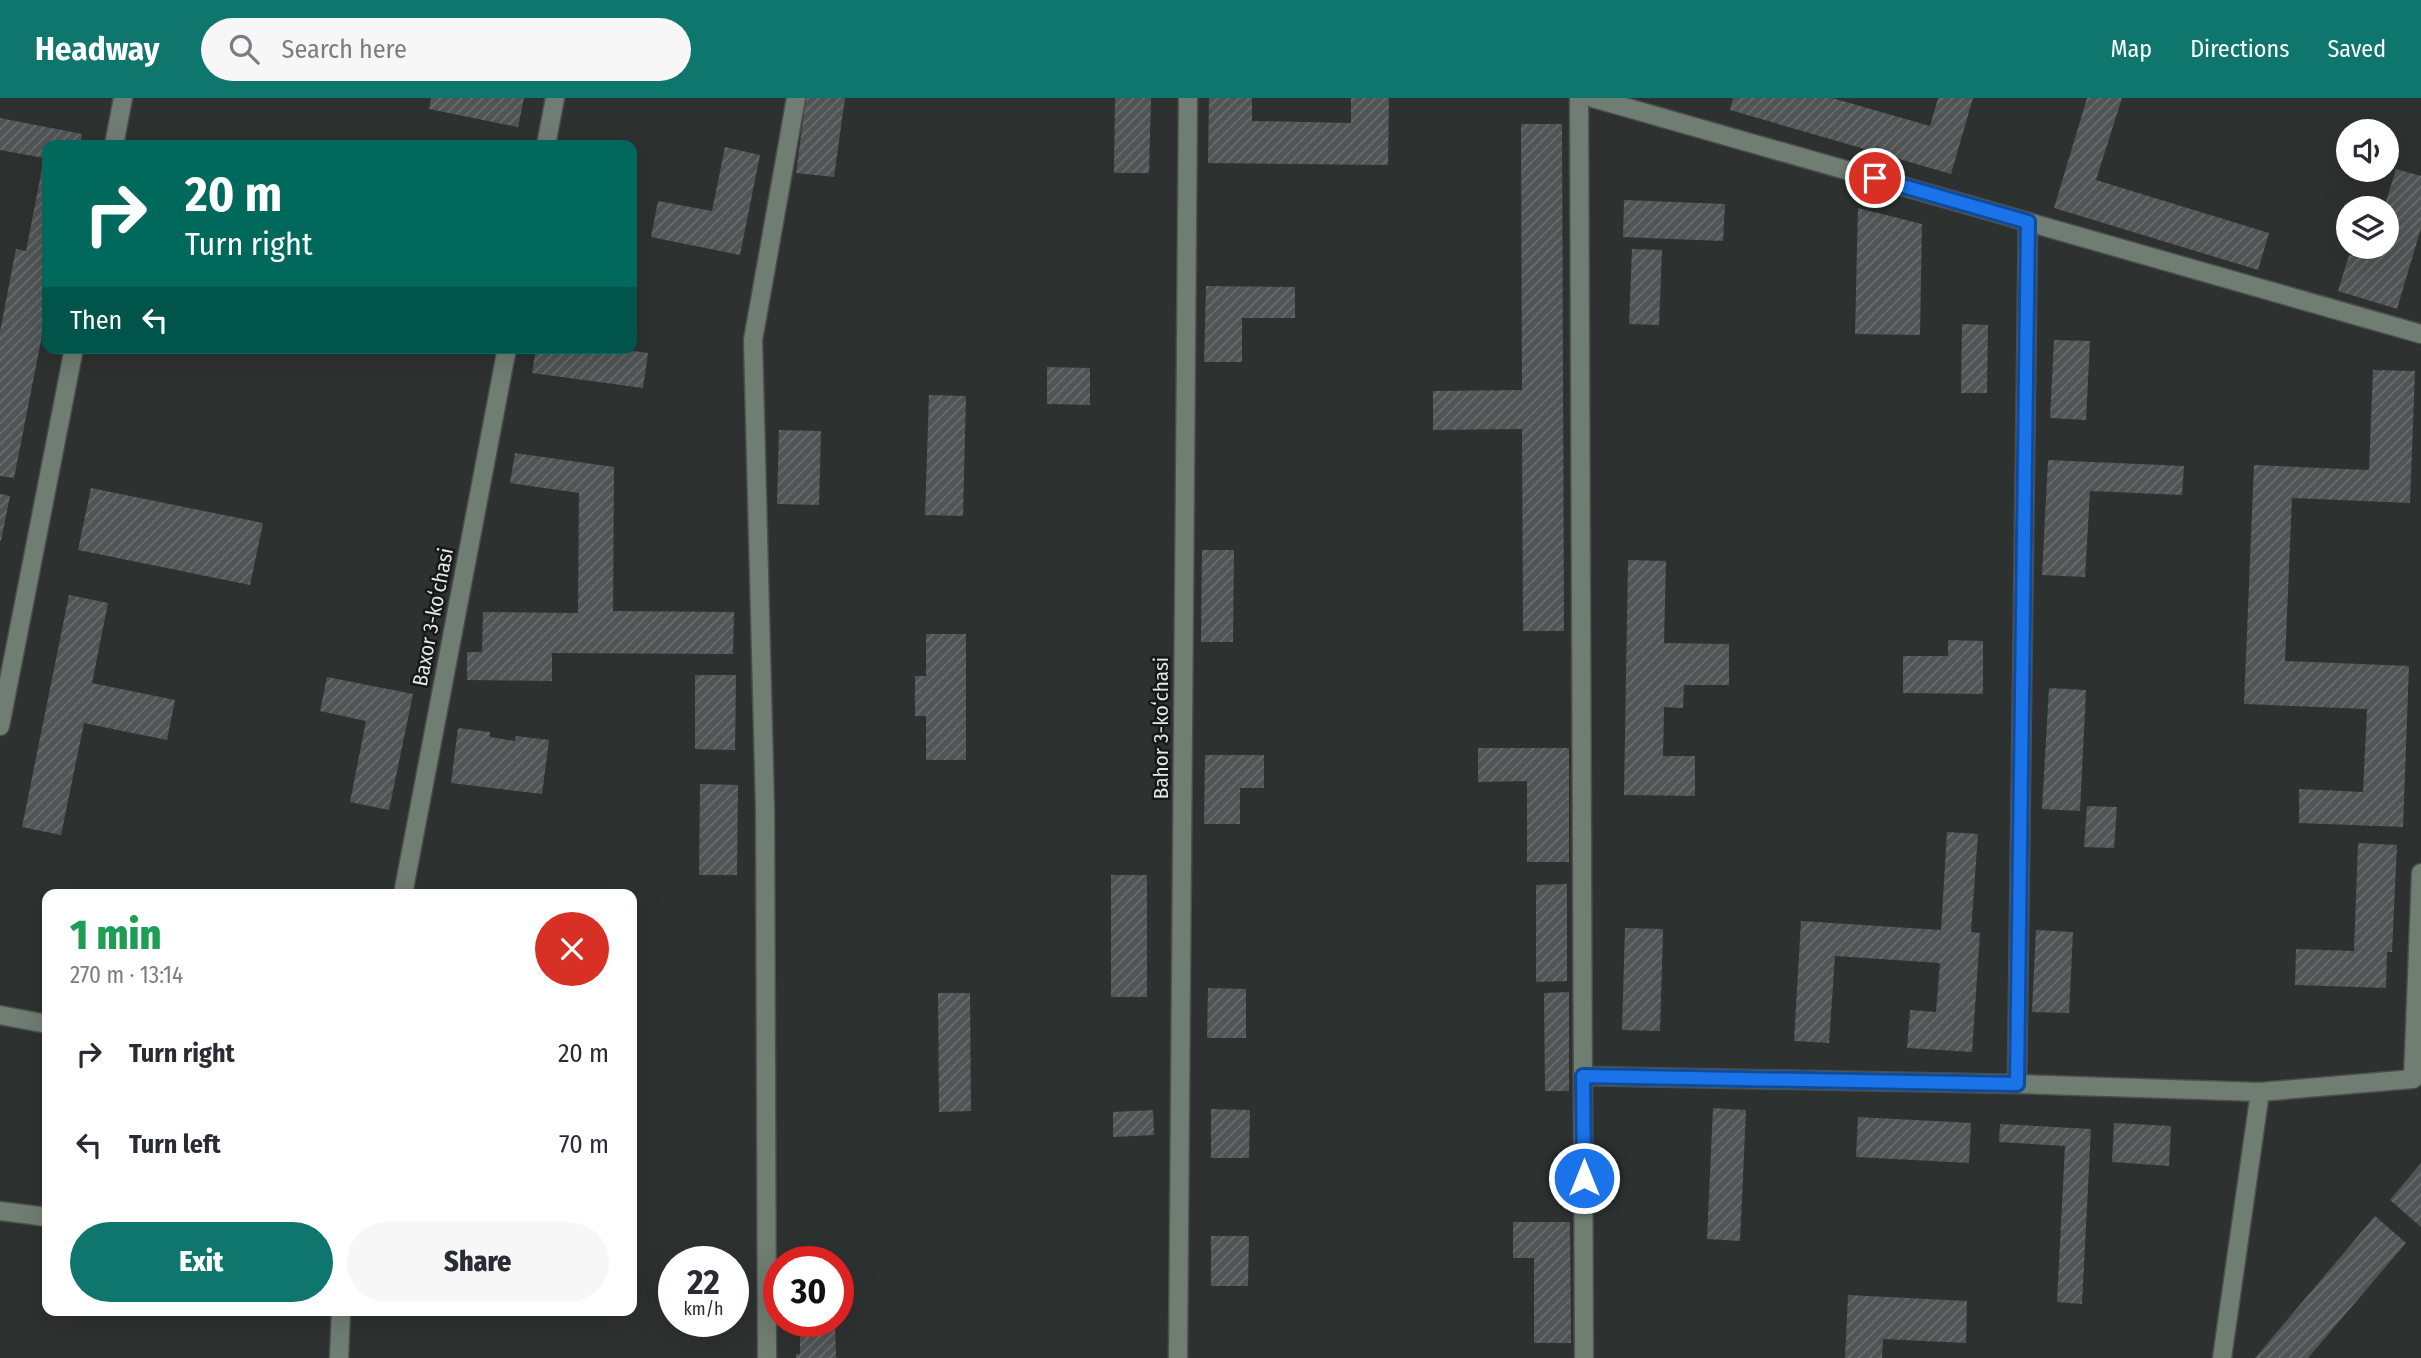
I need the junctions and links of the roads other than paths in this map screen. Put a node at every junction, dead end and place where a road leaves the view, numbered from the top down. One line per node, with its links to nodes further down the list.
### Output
1 (123, 98): 7 (street)
2 (555, 98): 8 (street)
3 (796, 98): 26 (street)
4 (1188, 98): 27 (street, Bahor 3-koʻchasi)
5 (1580, 98): 19 (street)
6 (1593, 98): 9 (street)
7 (115, 140)
8 (547, 140)
9 (2028, 222): 10 (street); 20 (street)
10 (2421, 334)
11 (73, 354): 13 (street)
12 (506, 354): 16 (street, Baxor 3-koʻchasi)
13 (2, 702): 14 (street)
14 (0, 726)
15 (2421, 873): 21 (street)
16 (404, 889)
17 (0, 1015): 18 (street)
18 (42, 1023)
19 (1583, 1076): 20 (street); 28 (street)
20 (2017, 1084): 21 (street)
21 (2260, 1092): 29 (street)
22 (0, 1211): 23 (street)
23 (42, 1216)
24 (341, 1316): 25 (street)
25 (340, 1358)
26 (767, 1358)
27 (1178, 1358)
28 (1584, 1358)
29 (2222, 1358)

